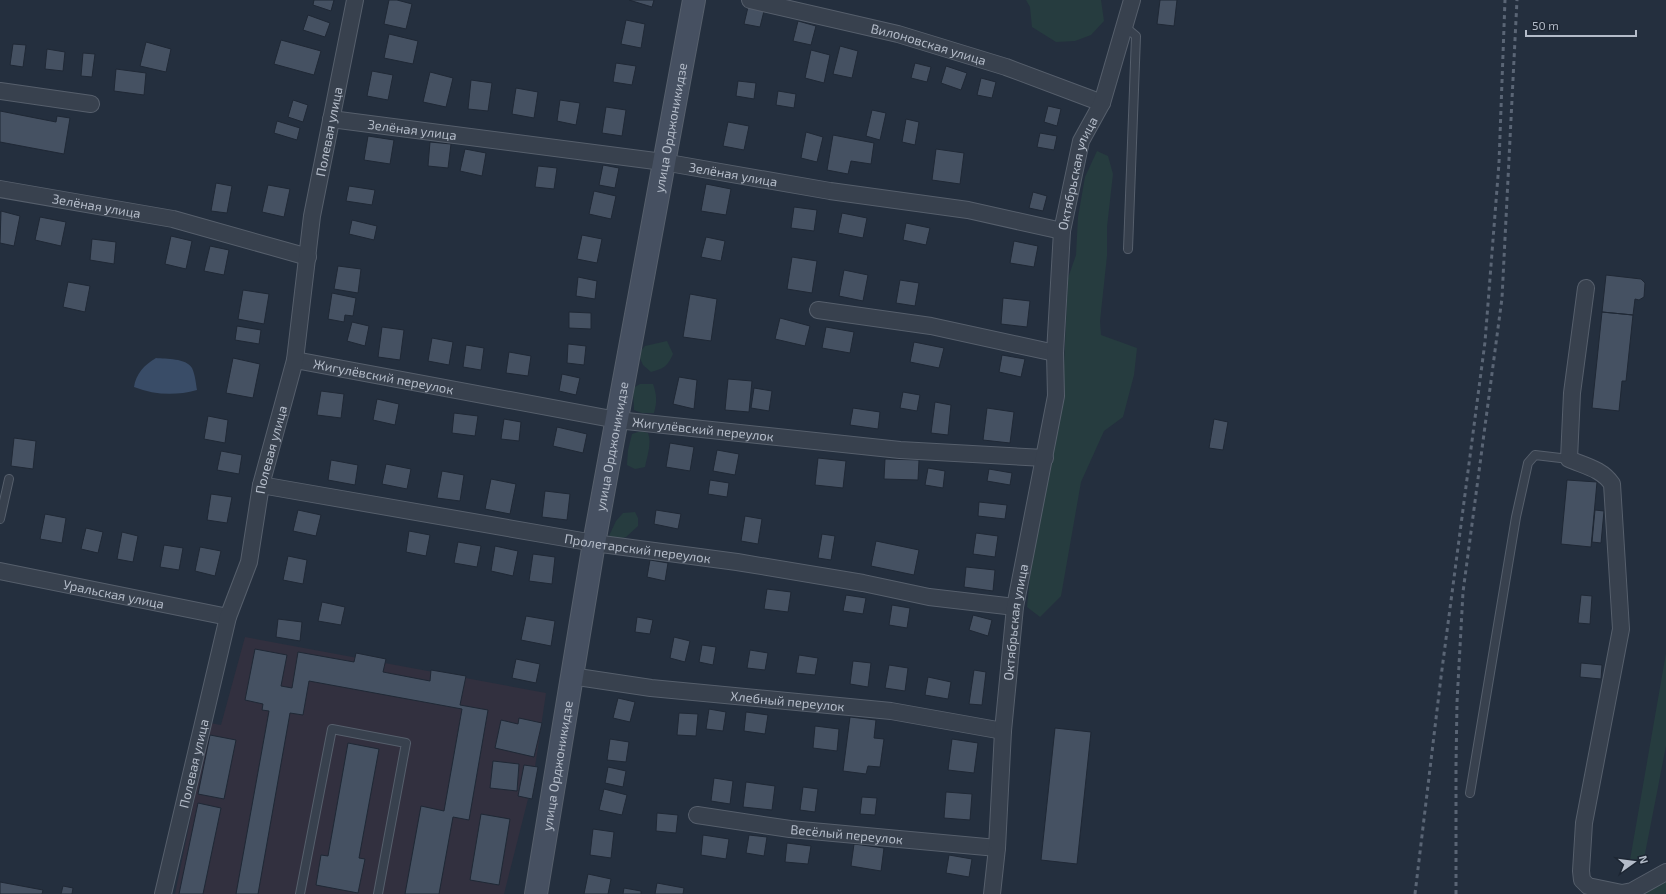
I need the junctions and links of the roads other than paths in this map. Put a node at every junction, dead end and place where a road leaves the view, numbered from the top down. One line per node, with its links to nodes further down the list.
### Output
1 (355, 0): 9 (street, Полевая улица)
2 (694, 0): 10 (street, улица Орджоникидзе)
3 (750, 0): 7 (street, Вилоновская улица)
4 (1132, 0): 5 (street, Октябрьская улица)
5 (1124, 26): 7 (street, Октябрьская улица); 13 (lane)
6 (0, 91): 8 (street)
7 (1102, 103): 12 (street, Октябрьская улица)
8 (91, 104)
9 (331, 118): 10 (street, Зелёная улица); 14 (street, Полевая улица)
10 (663, 162): 12 (street, Зелёная улица); 19 (street, улица Орджоникидзе)
11 (0, 189): 14 (street, Зелёная улица)
12 (1062, 231): 17 (street, Октябрьская улица)
13 (1128, 249)
14 (308, 257): 18 (street, Полевая улица)
15 (1586, 288): 21 (street)
16 (818, 310): 17 (street)
17 (1055, 353): 20 (street, Октябрьская улица)
18 (295, 360): 19 (street, Жигулёвский переулок); 23 (street, Полевая улица)
19 (617, 420): 20 (street, Жигулёвский переулок); 25 (street, улица Орджоникидзе)
20 (1045, 458): 27 (street, Октябрьская улица)
21 (1569, 459): 31 (lane); 34 (street)
22 (9, 479): 24 (lane)
23 (261, 486): 25 (street, Пролетарский переулок); 28 (street, Полевая улица)
24 (0, 519)
25 (594, 542): 27 (street, Пролетарский переулок); 29 (street, улица Орджоникидзе)
26 (0, 571): 28 (street, Уральская улица)
27 (1016, 607): 30 (street, Октябрьская улица)
28 (228, 617): 35 (street, Полевая улица)
29 (571, 676): 30 (street, Хлебный переулок); 38 (street, улица Орджоникидзе)
30 (1003, 731): 33 (street, Октябрьская улица)
31 (1470, 793)
32 (697, 815): 33 (street, Весёлый переулок)
33 (997, 848): 39 (street, Октябрьская улица)
34 (1666, 872)
35 (163, 894)
36 (300, 894): 37 (lane)
37 (378, 894)
38 (536, 894)
39 (992, 894)

